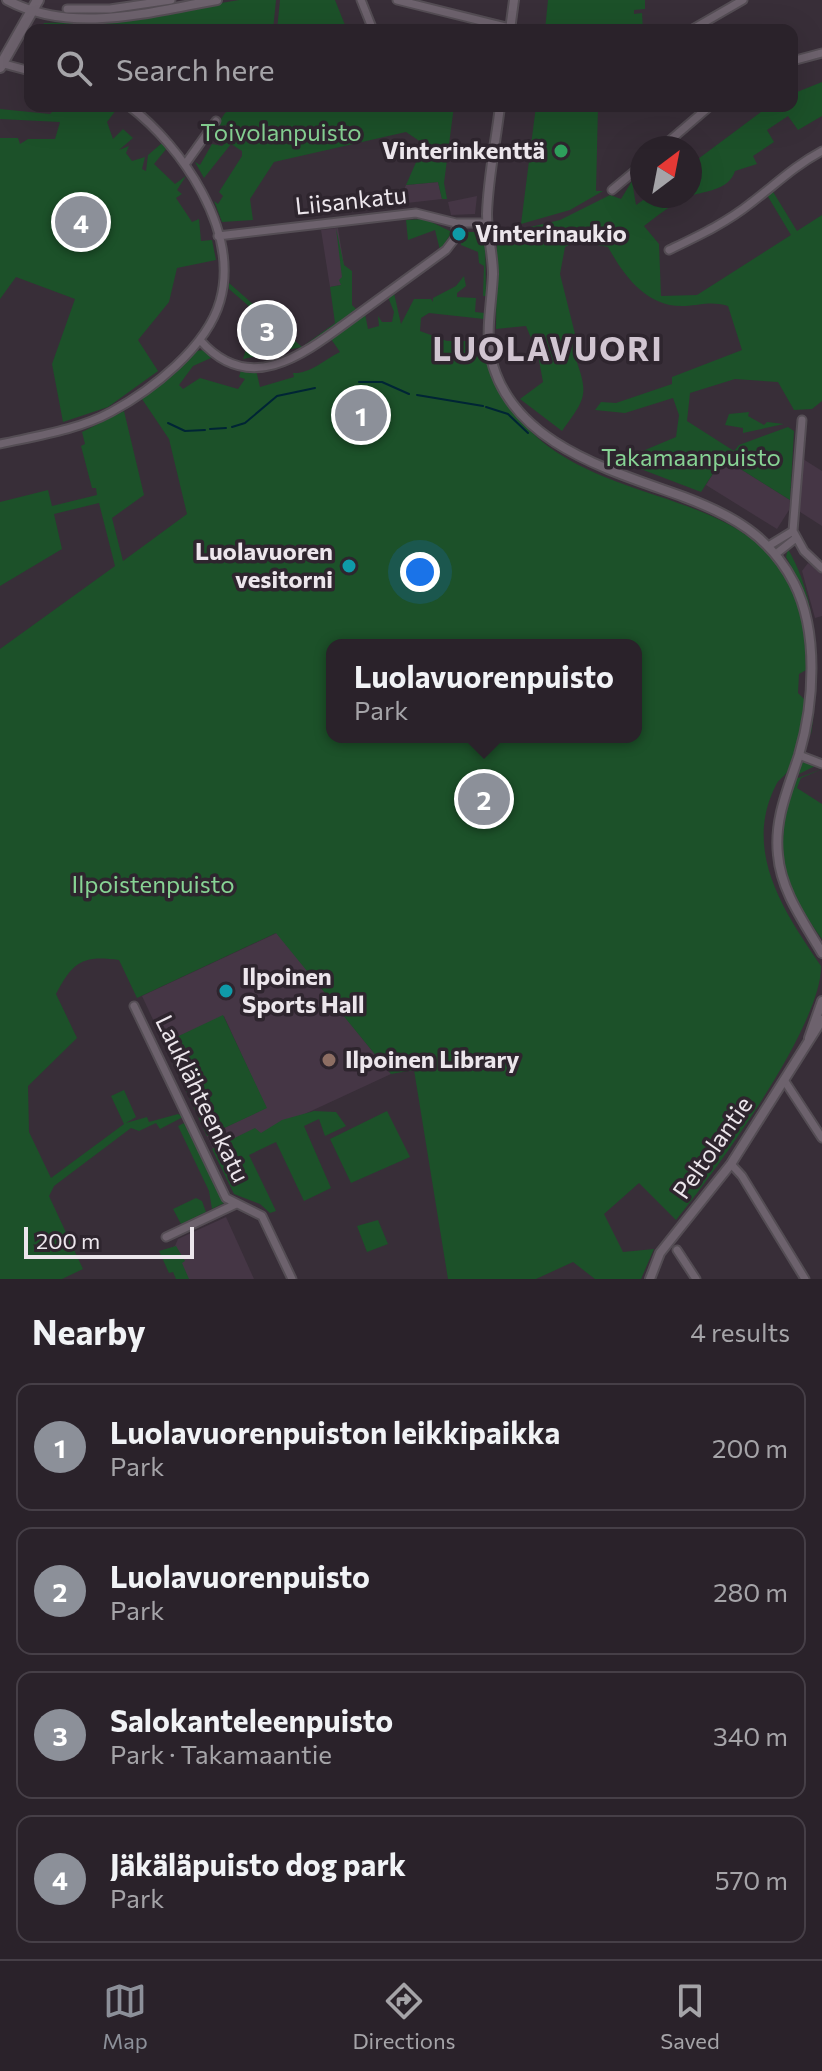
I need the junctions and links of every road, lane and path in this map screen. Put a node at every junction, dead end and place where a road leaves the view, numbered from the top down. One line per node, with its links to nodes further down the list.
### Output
1 (7, 0): 10 (street)
2 (38, 0): 10 (main road)
3 (217, 0): 8 (street)
4 (361, 0): 13 (street)
5 (397, 0): 14 (street)
6 (514, 0): 15 (street)
7 (743, 0): 16 (street)
8 (172, 2): 11 (street)
9 (67, 9): 11 (street)
10 (33, 11): 11 (street); 12 (main road)
11 (81, 15)
12 (25, 24)
13 (371, 24)
14 (491, 24)
15 (511, 24)
16 (701, 24)
17 (24, 26): 20 (main road)
18 (822, 53): 19 (street)
19 (798, 59)
20 (1, 65): 21 (street)
21 (24, 70)
22 (136, 112): 28 (street)
23 (499, 112): 32 (street)
24 (703, 112): 26 (street)
25 (216, 121): 28 (street)
26 (675, 136)
27 (822, 151): 34 (street)
28 (186, 163): 33 (street)
29 (630, 175): 30 (street)
30 (612, 190)
31 (456, 223): 32 (street, Liisankatu); 33 (street, Liisankatu); 35 (street)
32 (488, 223): 39 (street)
33 (218, 236): 35 (street)
34 (669, 250)
35 (200, 340): 37 (street)
36 (802, 420): 38 (street)
37 (0, 444)
38 (794, 534): 39 (street); 40 (street); 41 (street)
39 (770, 545): 40 (street)
40 (777, 553): 42 (street)
41 (822, 568)
42 (799, 755): 43 (street); 44 (street)
43 (822, 764)
44 (813, 937): 45 (street); 46 (street)
45 (822, 946)
46 (822, 953)
47 (821, 1005): 50 (street, Peltolantie)
48 (134, 1006): 54 (street, Lauklähteenkatu)
49 (822, 1020): 50 (street, Peltolantie)
50 (809, 1039): 51 (street, Peltolantie)
51 (784, 1080): 52 (street); 53 (street, Peltolantie)
52 (822, 1138)
53 (731, 1164): 58 (street, Peltolantie); 60 (street)
54 (236, 1204): 55 (street); 57 (street, Lauklähteenkatu)
55 (166, 1237)
56 (677, 1250): 59 (street)
57 (292, 1279)
58 (650, 1279)
59 (696, 1279)
60 (805, 1279)

